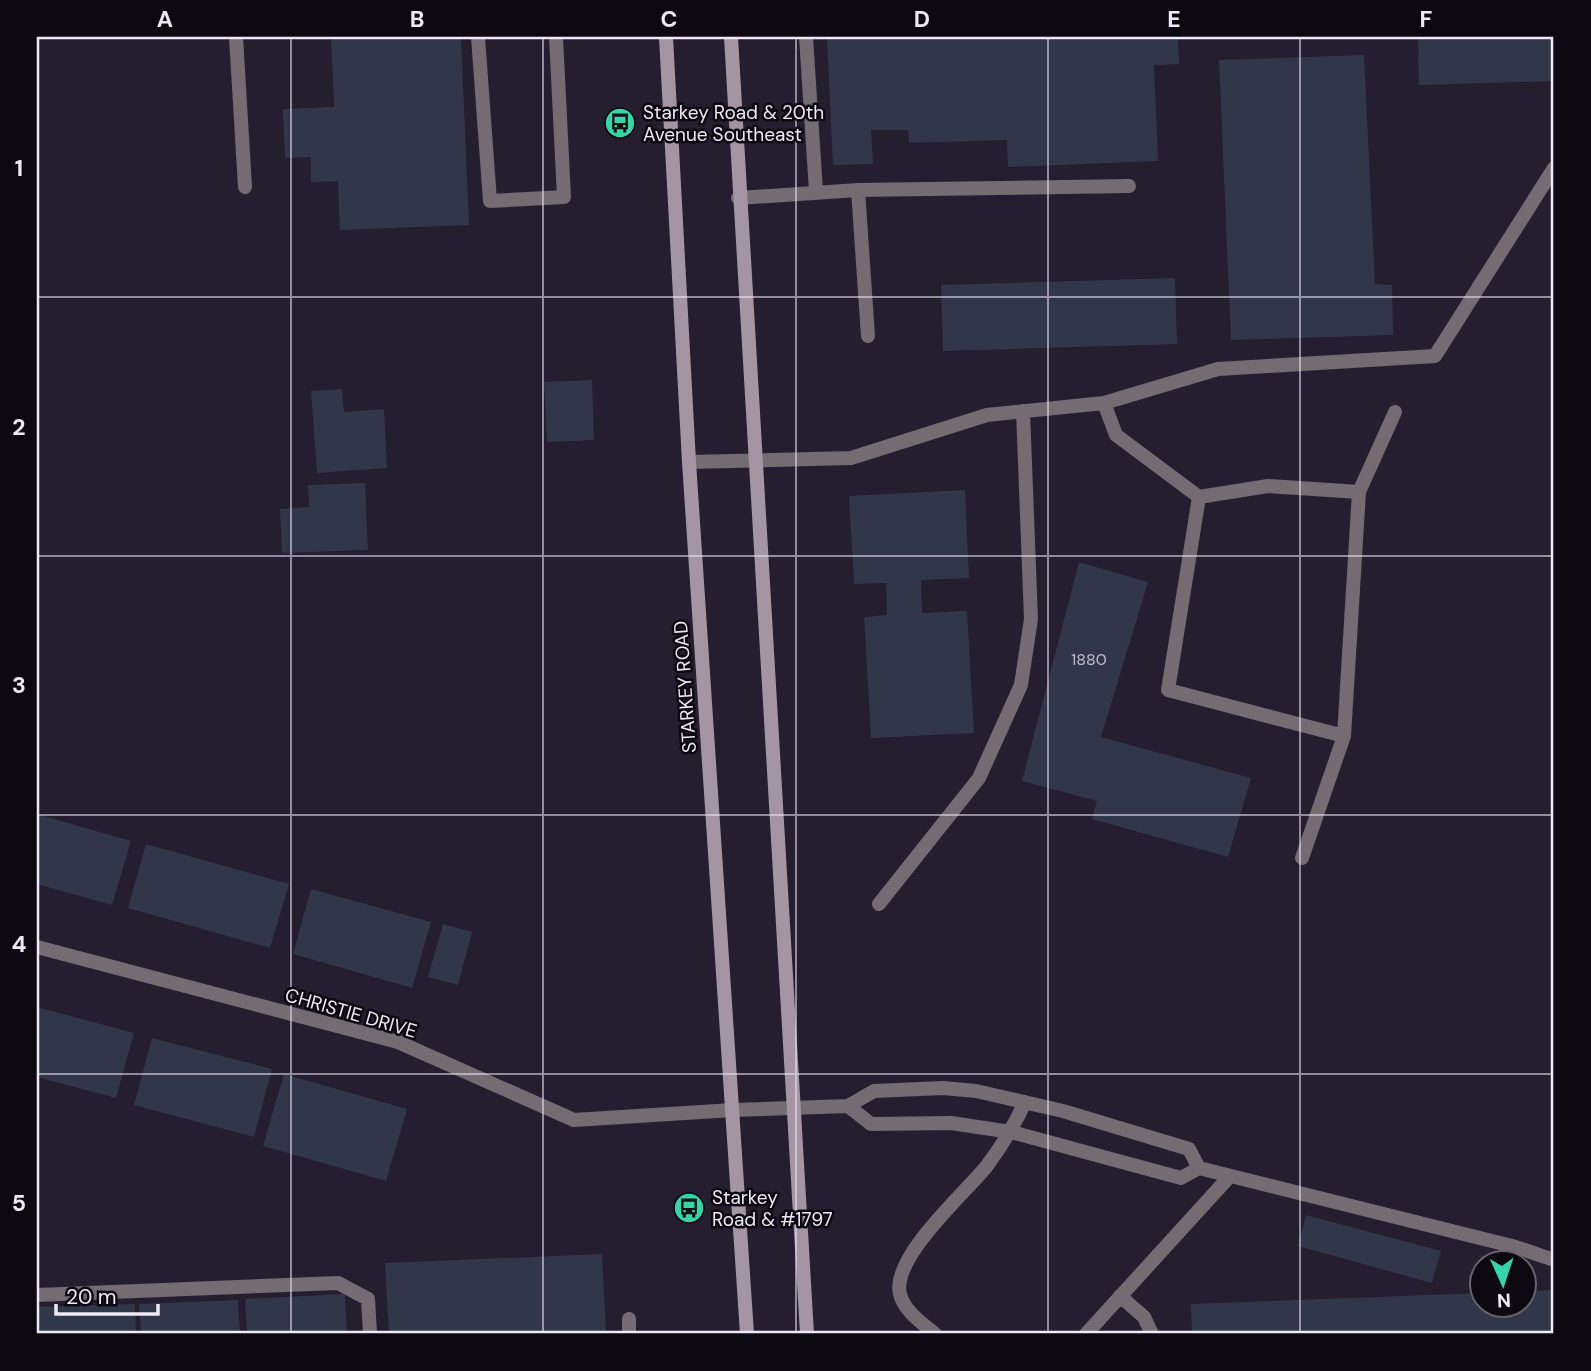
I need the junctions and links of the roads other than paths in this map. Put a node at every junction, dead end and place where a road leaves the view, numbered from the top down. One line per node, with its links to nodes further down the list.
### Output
1 (236, 37): 9 (street)
2 (478, 37): 3 (street)
3 (556, 37)
4 (666, 37): 18 (main road, STARKEY ROAD)
5 (731, 37): 12 (main road)
6 (806, 37): 11 (street)
7 (1554, 168): 14 (street)
8 (1129, 186): 10 (street)
9 (245, 187)
10 (858, 190): 11 (street); 13 (street)
11 (816, 191): 12 (street)
12 (738, 198): 17 (main road)
13 (868, 335)
14 (1104, 403): 15 (street); 20 (street)
15 (1023, 411): 17 (street); 23 (street)
16 (1395, 412): 19 (street)
17 (754, 460): 18 (street); 28 (main road)
18 (689, 462): 27 (main road, STARKEY ROAD)
19 (1359, 492): 20 (street); 21 (street)
20 (1199, 498): 21 (street)
21 (1344, 736): 22 (street)
22 (1302, 858)
23 (879, 904)
24 (37, 947): 27 (street, CHRISTIE DRIVE)
25 (1025, 1102): 26 (street); 29 (street); 30 (street)
26 (848, 1106): 28 (street, CHRISTIE DRIVE); 29 (street)
27 (733, 1110): 28 (street, CHRISTIE DRIVE); 36 (main road, STARKEY ROAD)
28 (794, 1110): 37 (main road)
29 (1011, 1132): 30 (street); 38 (street)
30 (1199, 1168): 31 (street)
31 (1230, 1175): 32 (street); 34 (street)
32 (1554, 1260)
33 (37, 1295): 35 (street)
34 (1119, 1296): 39 (street); 40 (street)
35 (370, 1334)
36 (747, 1334)
37 (807, 1334)
38 (935, 1334)
39 (1086, 1334)
40 (1152, 1334)

